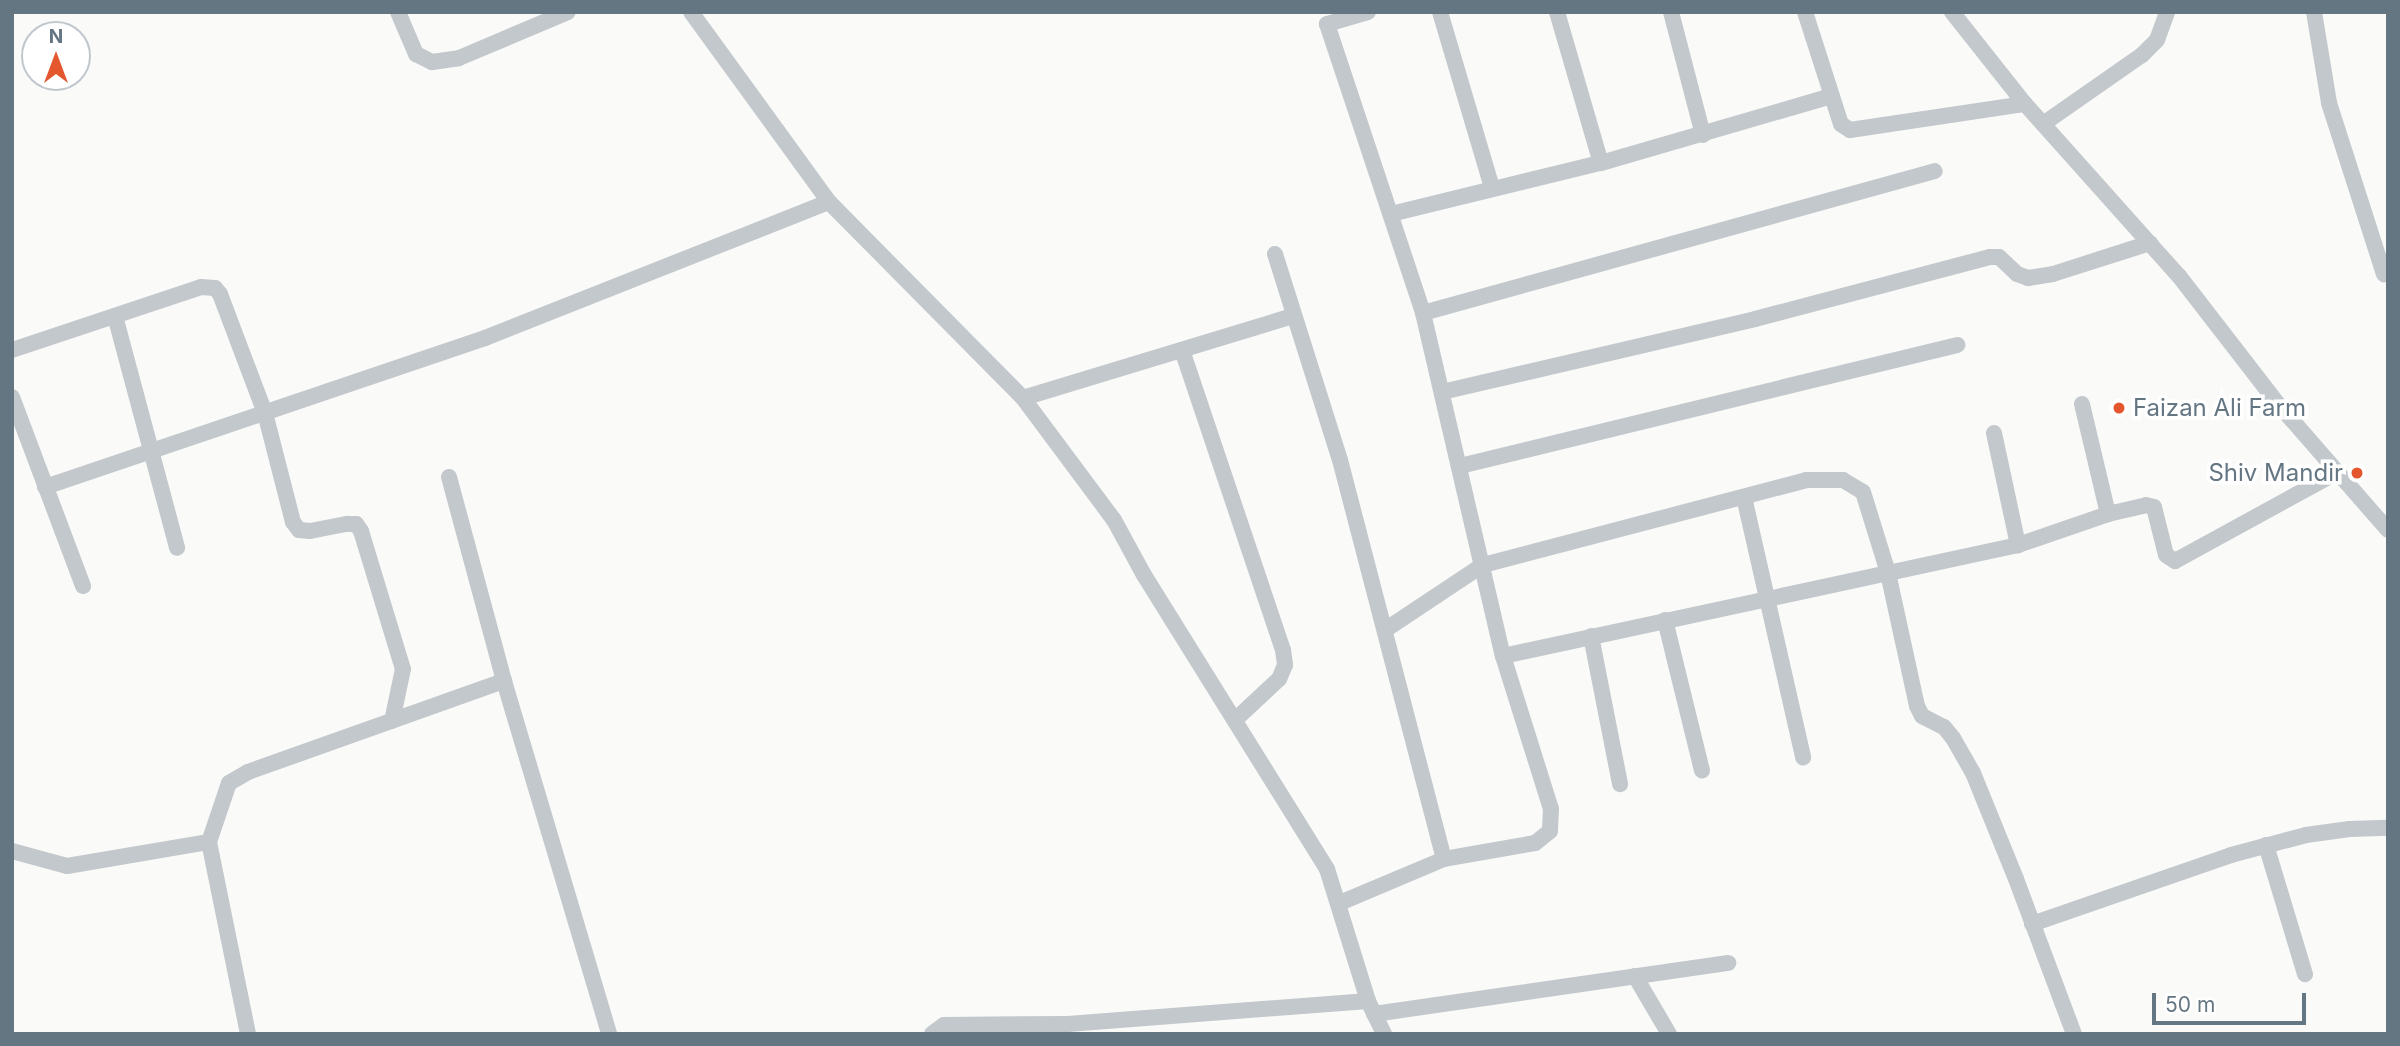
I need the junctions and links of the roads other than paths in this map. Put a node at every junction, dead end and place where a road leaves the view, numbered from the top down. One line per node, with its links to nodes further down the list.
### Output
1 (398, 12): 2 (street)
2 (568, 12)
3 (691, 12): 19 (street)
4 (1368, 12): 20 (street)
5 (1440, 12): 18 (street)
6 (1557, 12): 16 (street)
7 (1671, 12): 15 (street)
8 (1805, 12): 12 (street)
9 (1952, 12): 13 (street)
10 (2167, 12): 14 (street)
11 (2314, 12): 23 (street)
12 (1830, 96): 13 (street); 15 (street)
13 (2025, 104): 14 (street)
14 (2043, 124): 21 (street)
15 (1703, 135): 16 (street)
16 (1601, 163): 18 (street)
17 (1935, 172): 24 (street)
18 (1492, 188): 20 (street)
19 (830, 202): 32 (street); 34 (street)
20 (1391, 214): 24 (street)
21 (2150, 243): 30 (street); 38 (street)
22 (1275, 254): 26 (street)
23 (2384, 274)
24 (1423, 313): 30 (street)
25 (115, 316): 28 (street); 34 (street); 36 (street)
26 (1293, 316): 29 (street); 51 (street)
27 (1957, 345): 37 (street)
28 (12, 350)
29 (1182, 350): 32 (street); 55 (street)
30 (1442, 391): 37 (street)
31 (12, 397): 40 (street)
32 (1023, 398): 55 (street)
33 (2082, 404): 42 (street)
34 (265, 413): 36 (street); 56 (street)
35 (1994, 433): 44 (street)
36 (152, 451): 40 (street); 45 (street)
37 (1460, 466): 46 (street)
38 (2336, 473): 42 (street); 43 (street)
39 (449, 477): 54 (street)
40 (45, 487): 48 (street)
41 (1744, 497): 46 (street); 47 (street); 49 (street)
42 (2108, 514): 44 (street)
43 (2388, 530)
44 (2018, 545): 47 (street)
45 (177, 548)
46 (1483, 565): 51 (street); 53 (street)
47 (1888, 573): 49 (street); 66 (street)
48 (83, 586)
49 (1765, 599): 50 (street); 57 (street)
50 (1665, 620): 52 (street); 58 (street)
51 (1385, 630): 64 (street)
52 (1591, 636): 53 (street); 59 (street)
53 (1503, 656): 64 (street)
54 (504, 681): 56 (street); 73 (street)
55 (1235, 720): 65 (street)
56 (392, 721): 61 (street)
57 (1803, 757)
58 (1702, 771)
59 (1620, 784)
60 (2388, 828): 62 (street)
61 (209, 842): 63 (street); 72 (street)
62 (2266, 845): 66 (street); 68 (street)
63 (12, 851)
64 (1444, 859): 65 (street)
65 (1340, 903): 70 (street)
66 (2032, 924): 77 (street)
67 (1728, 963): 69 (street)
68 (2305, 974)
69 (1634, 976): 70 (street); 76 (street)
70 (1371, 1007): 71 (street); 75 (street)
71 (1069, 1029): 74 (street)
72 (248, 1034)
73 (609, 1034)
74 (932, 1034)
75 (1384, 1034)
76 (1669, 1034)
77 (2074, 1034)

